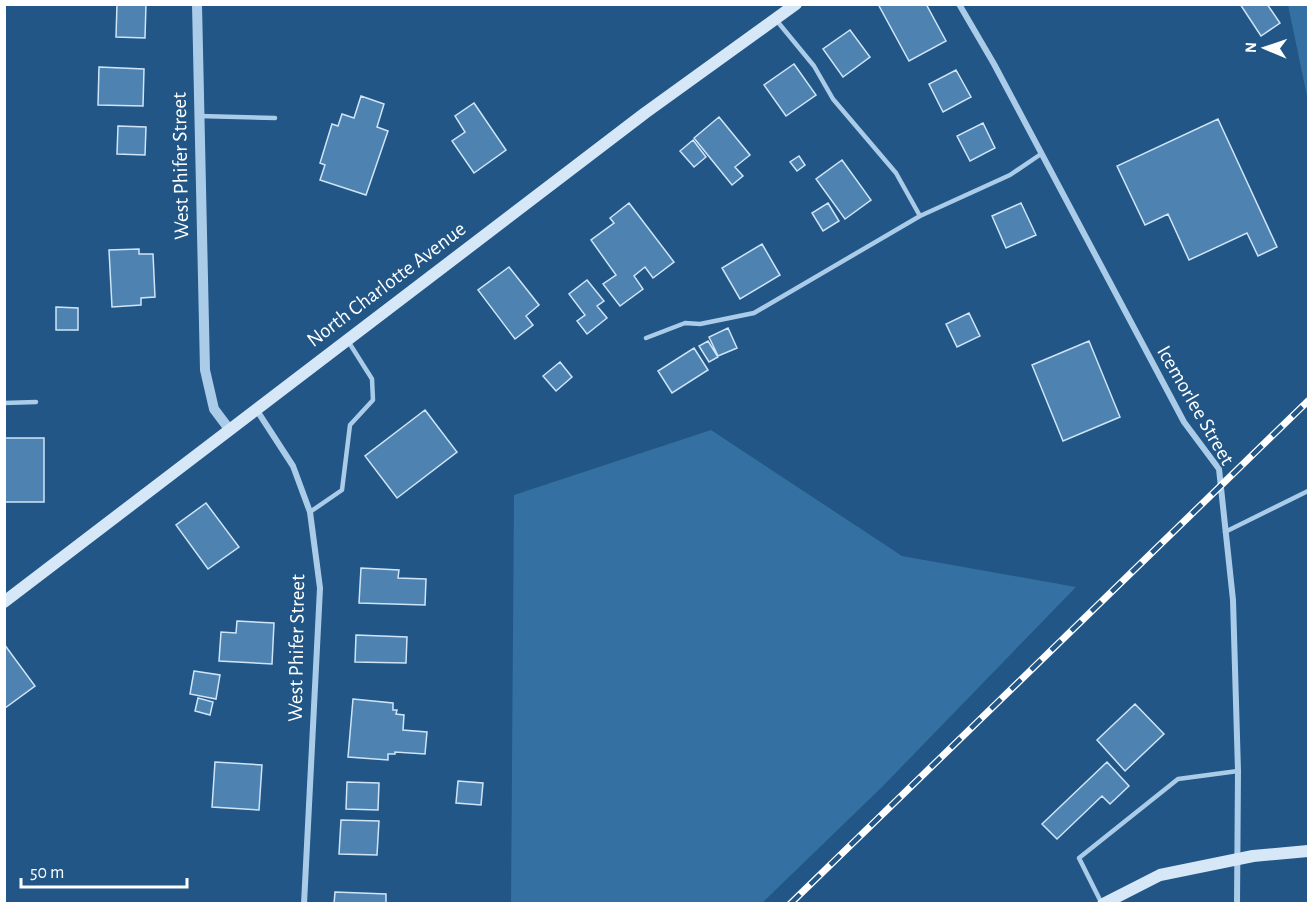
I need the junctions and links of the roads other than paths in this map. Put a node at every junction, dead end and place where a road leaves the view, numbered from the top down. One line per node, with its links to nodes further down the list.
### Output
1 (196, 4): 5 (street, West Phifer Street)
2 (796, 4): 4 (main road, North Charlotte Avenue)
3 (959, 4): 7 (street, Icemorlee Street)
4 (776, 19): 8 (lane); 10 (main road, North Charlotte Avenue)
5 (199, 116): 6 (lane); 14 (street, West Phifer Street)
6 (275, 118)
7 (1041, 154): 8 (lane); 17 (street, Icemorlee Street)
8 (920, 216): 9 (lane)
9 (646, 338)
10 (347, 339): 13 (main road, North Charlotte Avenue); 16 (lane)
11 (36, 402): 12 (lane)
12 (4, 403)
13 (255, 408): 14 (main road, North Charlotte Avenue); 16 (street, West Phifer Street)
14 (229, 429): 18 (main road, North Charlotte Avenue)
15 (1308, 491): 17 (lane)
16 (310, 512): 22 (street, West Phifer Street)
17 (1225, 532): 19 (street, Icemorlee Street)
18 (5, 599)
19 (1238, 771): 21 (street, Icemorlee Street); 23 (lane)
20 (1308, 851): 21 (main road)
21 (1237, 859): 23 (main road); 24 (street, Icemorlee Street)
22 (304, 903)
23 (1103, 903)
24 (1237, 903)

